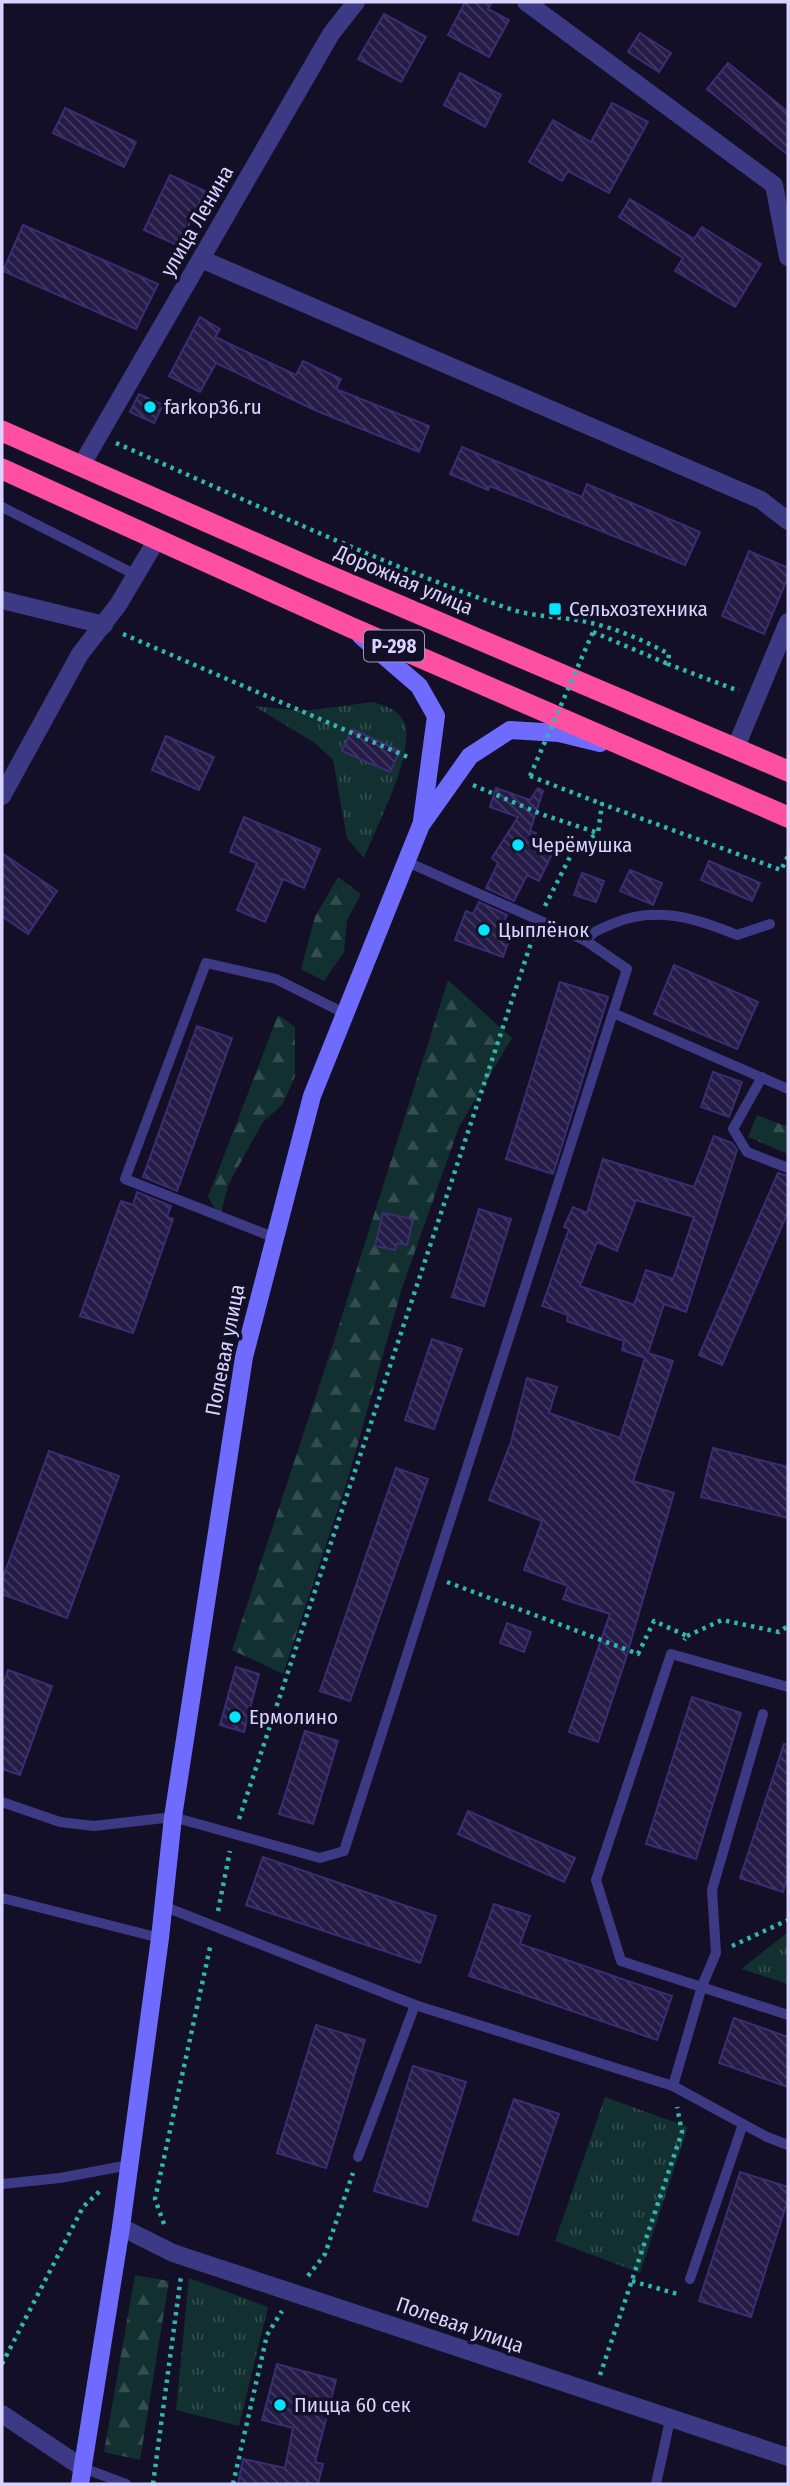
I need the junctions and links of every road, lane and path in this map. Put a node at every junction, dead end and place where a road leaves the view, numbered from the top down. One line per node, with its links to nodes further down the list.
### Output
1 (356, 2): 4 (street, улица Ленина)
2 (526, 2): 3 (street)
3 (788, 257)
4 (201, 259): 6 (street, улица Ленина); 10 (street)
5 (2, 431): 7 (highway, Дорожная улица / Р-298)
6 (99, 435): 7 (street, улица Ленина); 17 (path)
7 (81, 466): 20 (highway, Дорожная улица / Р-298)
8 (2, 469): 11 (highway, Р-298)
9 (2, 507): 12 (lane)
10 (788, 521)
11 (156, 541): 12 (street); 16 (highway, Р-298)
12 (136, 575): 15 (street)
13 (2, 600): 15 (street)
14 (788, 622): 18 (street)
15 (104, 625): 19 (path); 23 (street)
16 (350, 627): 21 (highway, Р-298); 27 (main road)
17 (668, 664): 18 (path); 24 (path, bridge)
18 (757, 698): 20 (street)
19 (333, 725)
20 (736, 747): 22 (highway, Дорожная улица / Р-298)
21 (637, 752): 26 (highway, Р-298); 27 (main road)
22 (788, 771)
23 (2, 796)
24 (602, 804): 28 (path); 29 (path)
25 (541, 814): 28 (path)
26 (788, 817)
27 (421, 825): 30 (main road, Полевая улица)
28 (598, 833): 31 (path)
29 (788, 856)
30 (405, 861): 31 (lane); 34 (main road, Полевая улица)
31 (538, 920): 33 (lane); 48 (path)
32 (770, 924): 33 (lane)
33 (586, 941): 35 (lane)
34 (344, 1013): 39 (main road, Полевая улица); 39 (lane)
35 (613, 1013): 36 (lane); 40 (lane)
36 (762, 1077): 37 (lane); 38 (lane)
37 (788, 1088)
38 (788, 1168)
39 (272, 1237): 47 (main road, Полевая улица)
40 (433, 1577): 42 (path); 48 (lane)
41 (788, 1626): 42 (path)
42 (687, 1636): 43 (path)
43 (671, 1654): 44 (lane); 55 (lane)
44 (788, 1687)
45 (763, 1714): 54 (lane)
46 (2, 1802): 47 (lane)
47 (173, 1817): 48 (lane); 50 (main road, Полевая улица)
48 (234, 1834): 52 (path)
49 (2, 1898): 53 (lane)
50 (163, 1906): 52 (lane); 53 (main road, Полевая улица)
51 (788, 1920): 54 (path)
52 (215, 1926): 56 (lane); 65 (path)
53 (160, 1938): 62 (main road, Полевая улица)
54 (716, 1953): 55 (lane)
55 (702, 1986): 57 (lane); 58 (lane)
56 (415, 2005): 58 (lane); 61 (lane)
57 (788, 2015)
58 (673, 2086): 59 (lane); 67 (path)
59 (743, 2124): 60 (lane); 66 (lane)
60 (788, 2145)
61 (358, 2157): 68 (path)
62 (129, 2165): 63 (lane); 64 (main road, Полевая улица); 69 (path)
63 (2, 2184)
64 (121, 2227): 65 (street, Полевая улица); 74 (main road, Полевая улица)
65 (173, 2253): 68 (street, Полевая улица); 76 (path)
66 (690, 2279): 67 (path)
67 (632, 2281): 70 (path)
68 (294, 2293): 70 (street, Полевая улица); 77 (path)
69 (2, 2364)
70 (594, 2394): 72 (street, Полевая улица)
71 (2, 2414): 74 (street)
72 (670, 2420): 73 (street, Полевая улица); 78 (lane)
73 (788, 2457)
74 (82, 2476): 75 (lane)
75 (126, 2484)
76 (153, 2484)
77 (233, 2484)
78 (656, 2484)

